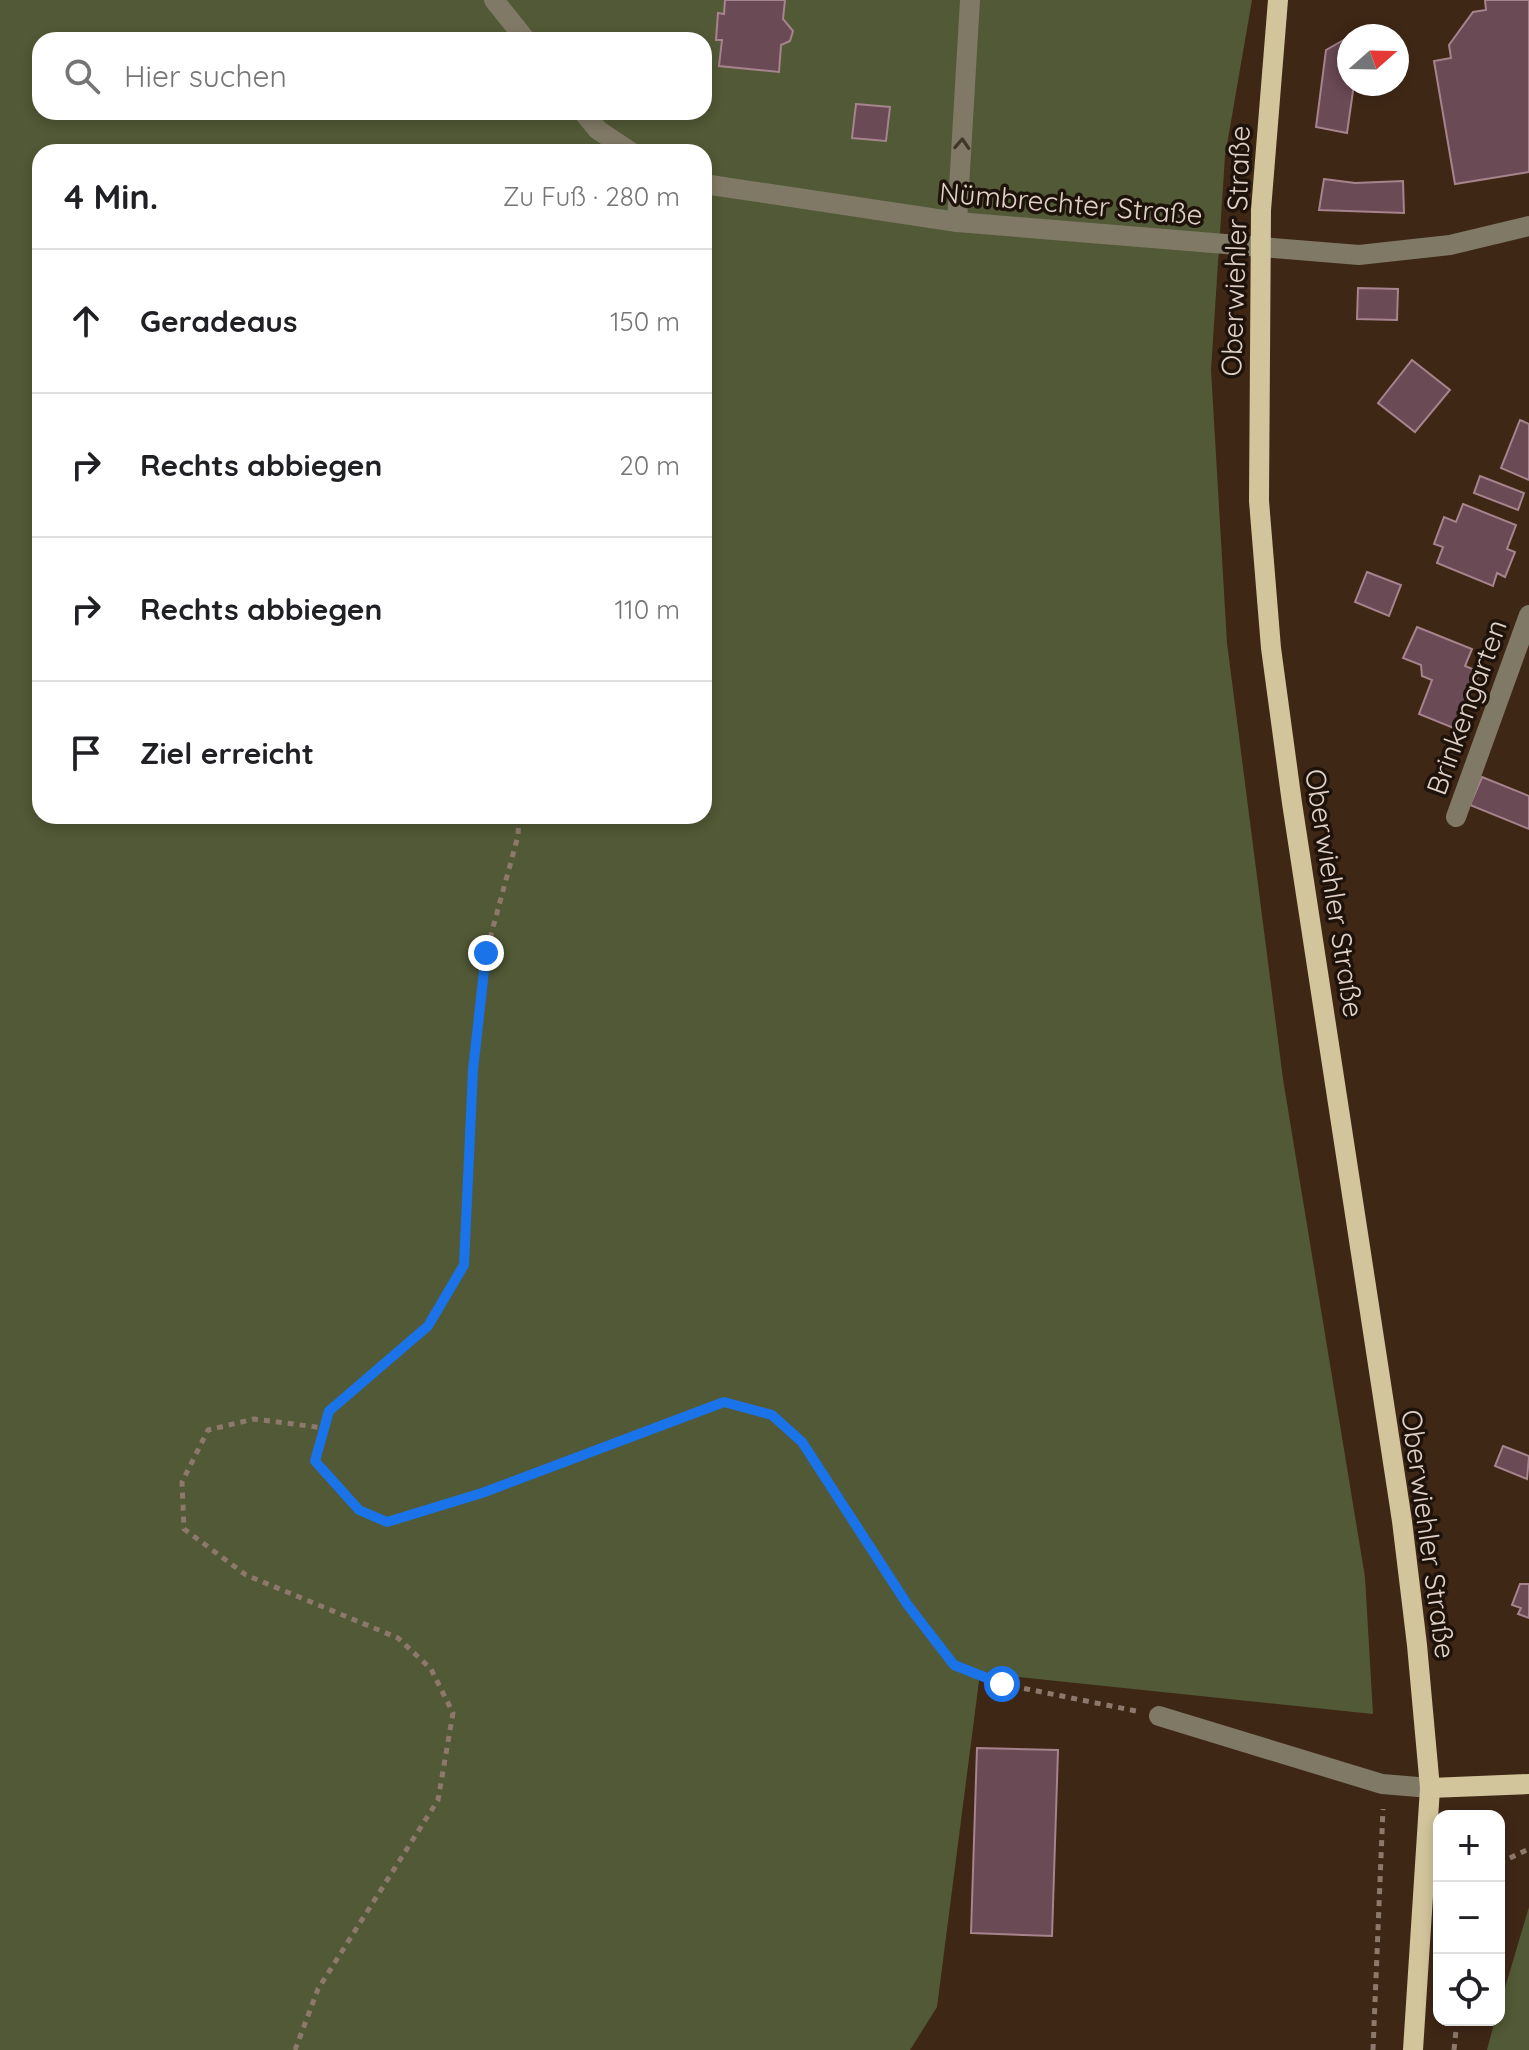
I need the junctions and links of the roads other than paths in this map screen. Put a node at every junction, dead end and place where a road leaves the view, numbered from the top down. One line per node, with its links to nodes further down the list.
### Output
1 (494, 0): 4 (street)
2 (970, 0): 8 (street, one-way to 2)
3 (1278, 0): 14 (main road, Oberwiehler Straße)
4 (520, 32)
5 (590, 120): 6 (street)
6 (619, 144)
7 (712, 185): 8 (street, Nümbrechter Straße)
8 (957, 222): 9 (street, Nümbrechter Straße)
9 (1529, 226)
10 (1529, 615): 11 (street, Brinkengarten)
11 (1456, 817)
12 (1159, 1716): 14 (street)
13 (1529, 1784): 14 (main road)
14 (1430, 1788): 15 (main road, Oberwiehler Straße)
15 (1413, 2050)

